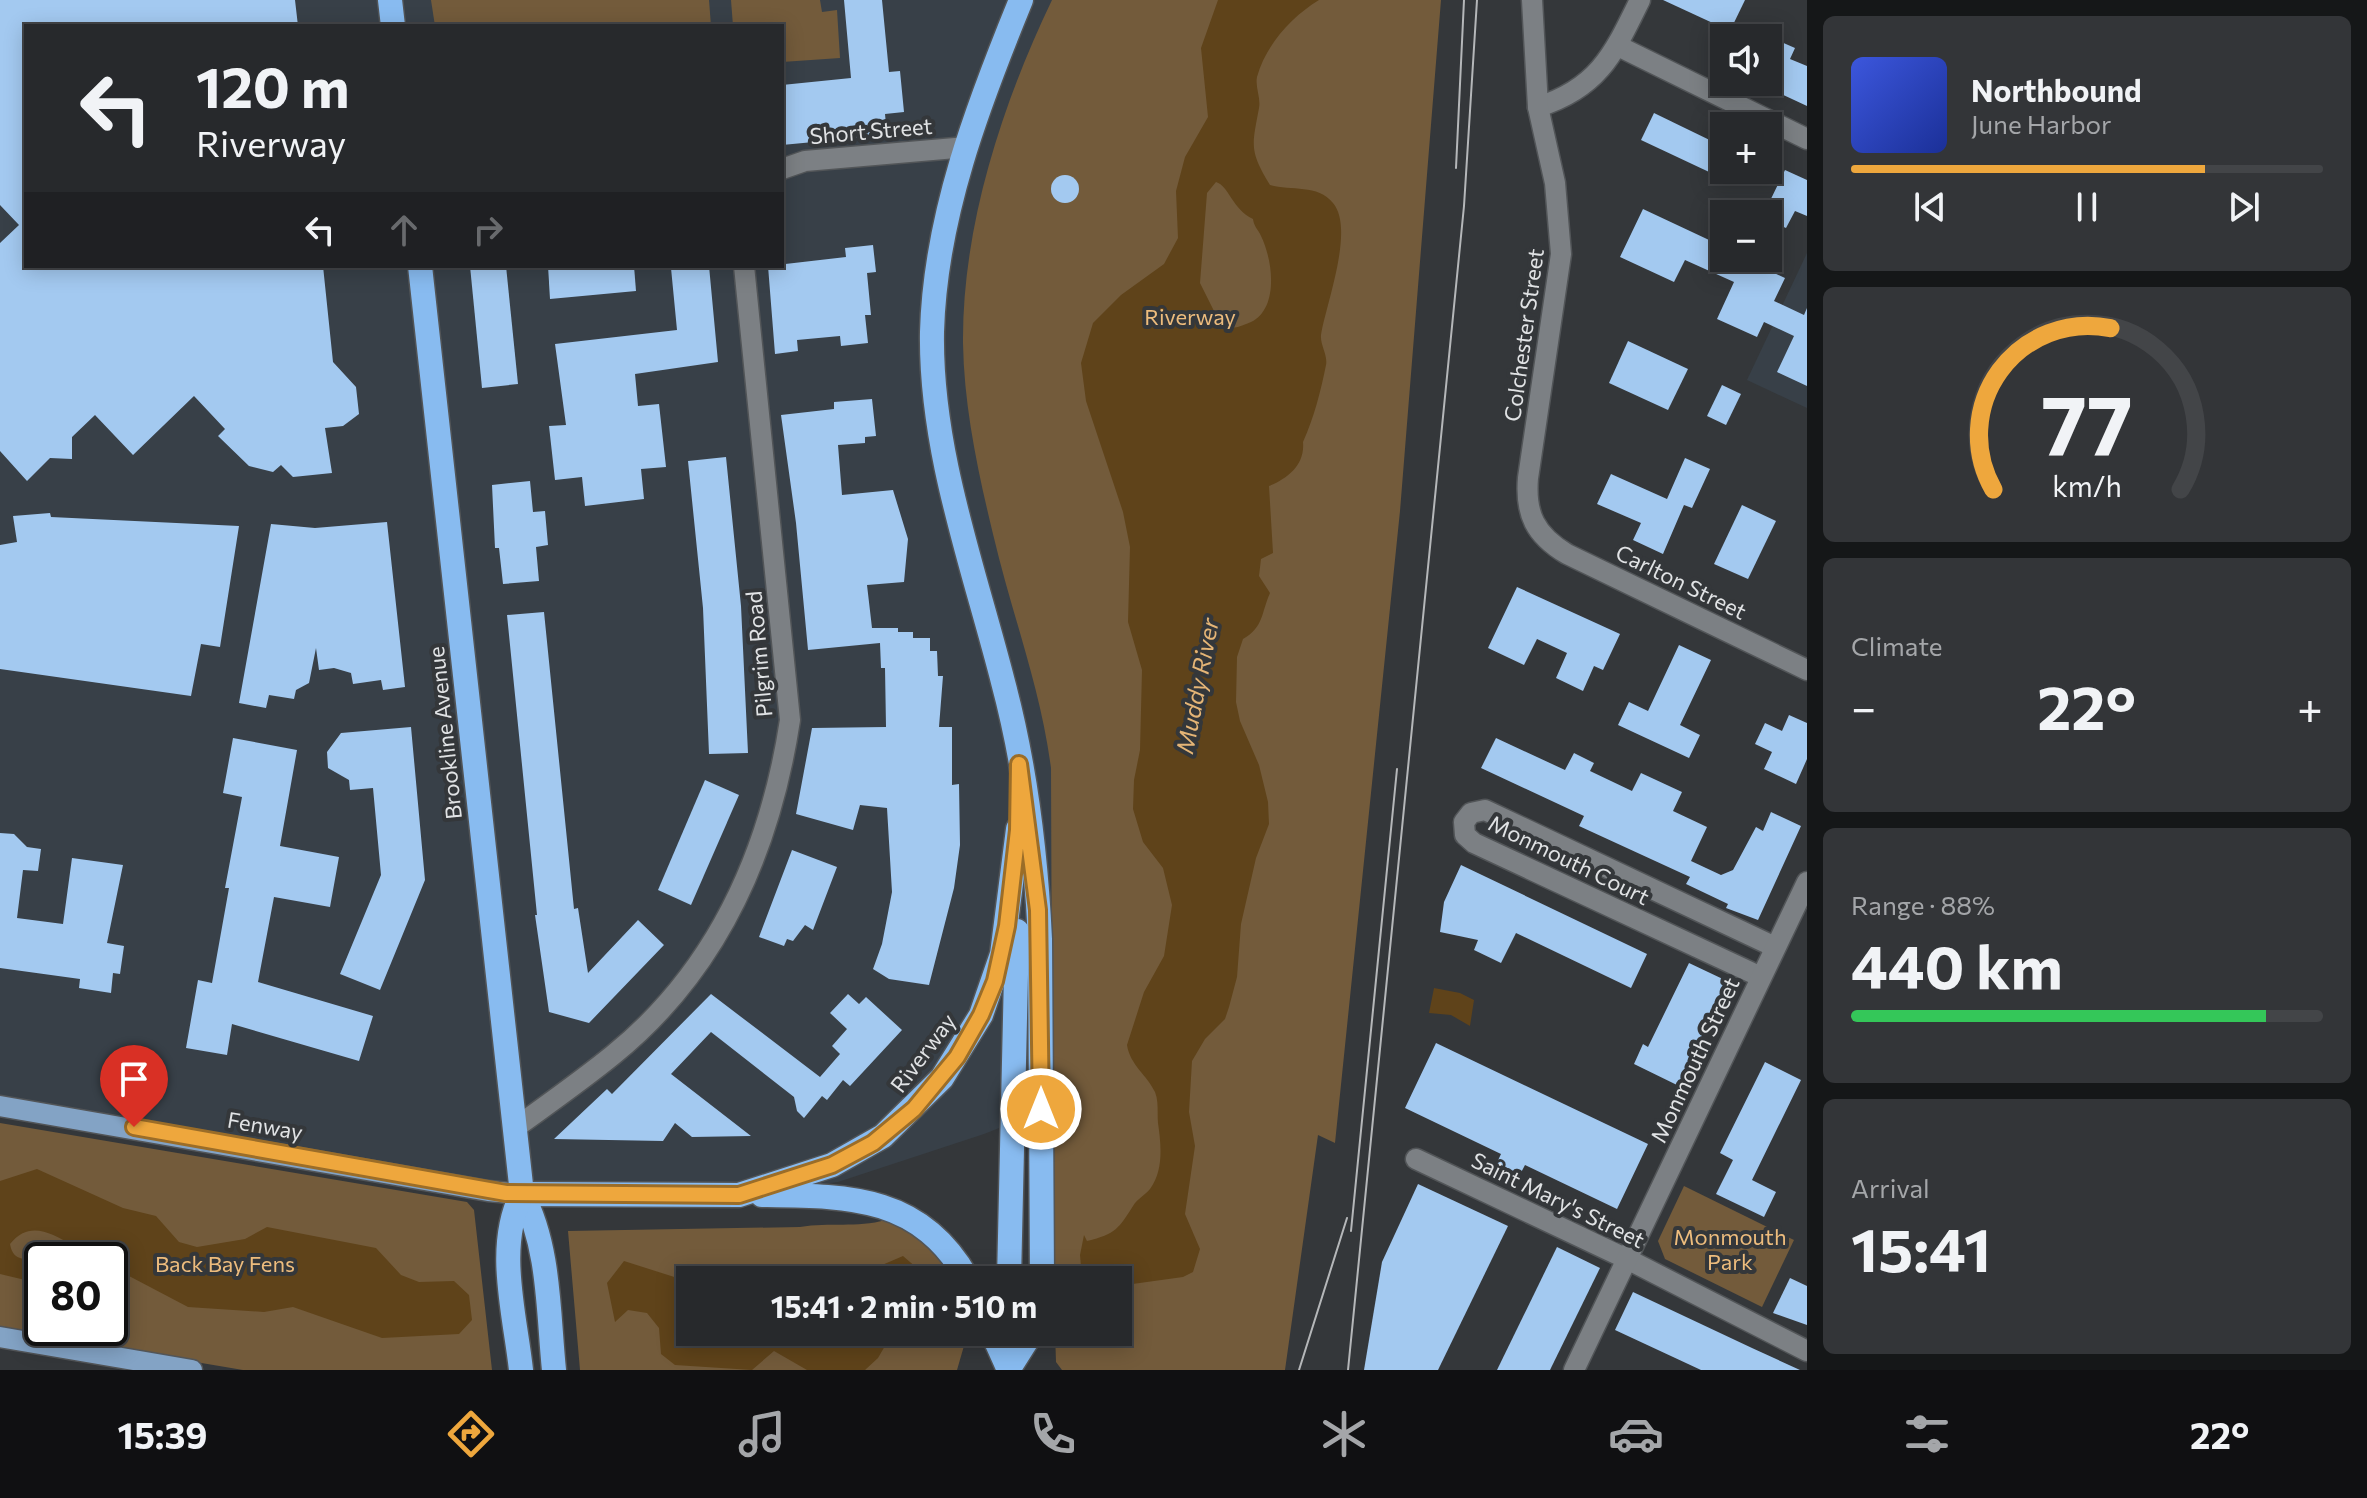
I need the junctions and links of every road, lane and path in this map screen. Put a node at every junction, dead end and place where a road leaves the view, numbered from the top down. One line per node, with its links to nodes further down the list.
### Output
1 (390, 0): 5 (highway)
2 (1021, 0): 9 (highway, Riverway)
3 (1532, 0): 7 (street, Colchester Street)
4 (1640, 0): 6 (street)
5 (393, 24)
6 (1618, 46): 7 (street); 8 (street)
7 (1538, 107): 13 (street, Colchester Street)
8 (1807, 139)
9 (967, 147): 10 (street, Short Street); 15 (highway, Riverway)
10 (784, 168)
11 (420, 268): 21 (highway, Brookline Avenue)
12 (744, 268): 21 (street, Pilgrim Road)
13 (1538, 532): 14 (street, Carlton Street)
14 (1807, 670)
15 (1019, 764): 16 (highway, Riverway); 28 (highway, Riverway)
16 (1016, 860): 24 (highway, Riverway); 27 (highway)
17 (1807, 882): 18 (street, Monmouth Street)
18 (1775, 947): 19 (street, Monmouth Street); 19 (street, Monmouth Court)
19 (1761, 977): 25 (street, Monmouth Street)
20 (0, 1106): 23 (main road, Fenway)
21 (515, 1128): 23 (highway, Brookline Avenue)
22 (1416, 1159): 25 (street, Saint Mary's Street)
23 (522, 1194): 24 (highway, Riverway); 35 (highway, Brookline Avenue); 36 (highway, Brookline Avenue)
24 (739, 1195): 26 (highway)
25 (1627, 1259): 33 (street, Saint Mary's Street); 38 (street, Monmouth Street)
26 (960, 1266)
27 (1009, 1266)
28 (1042, 1266)
29 (0, 1337): 34 (main road)
30 (998, 1346): 37 (highway)
31 (1009, 1346): 37 (highway)
32 (1024, 1346): 37 (highway)
33 (1807, 1351)
34 (192, 1370)
35 (521, 1370)
36 (554, 1370)
37 (1009, 1370)
38 (1574, 1370)

